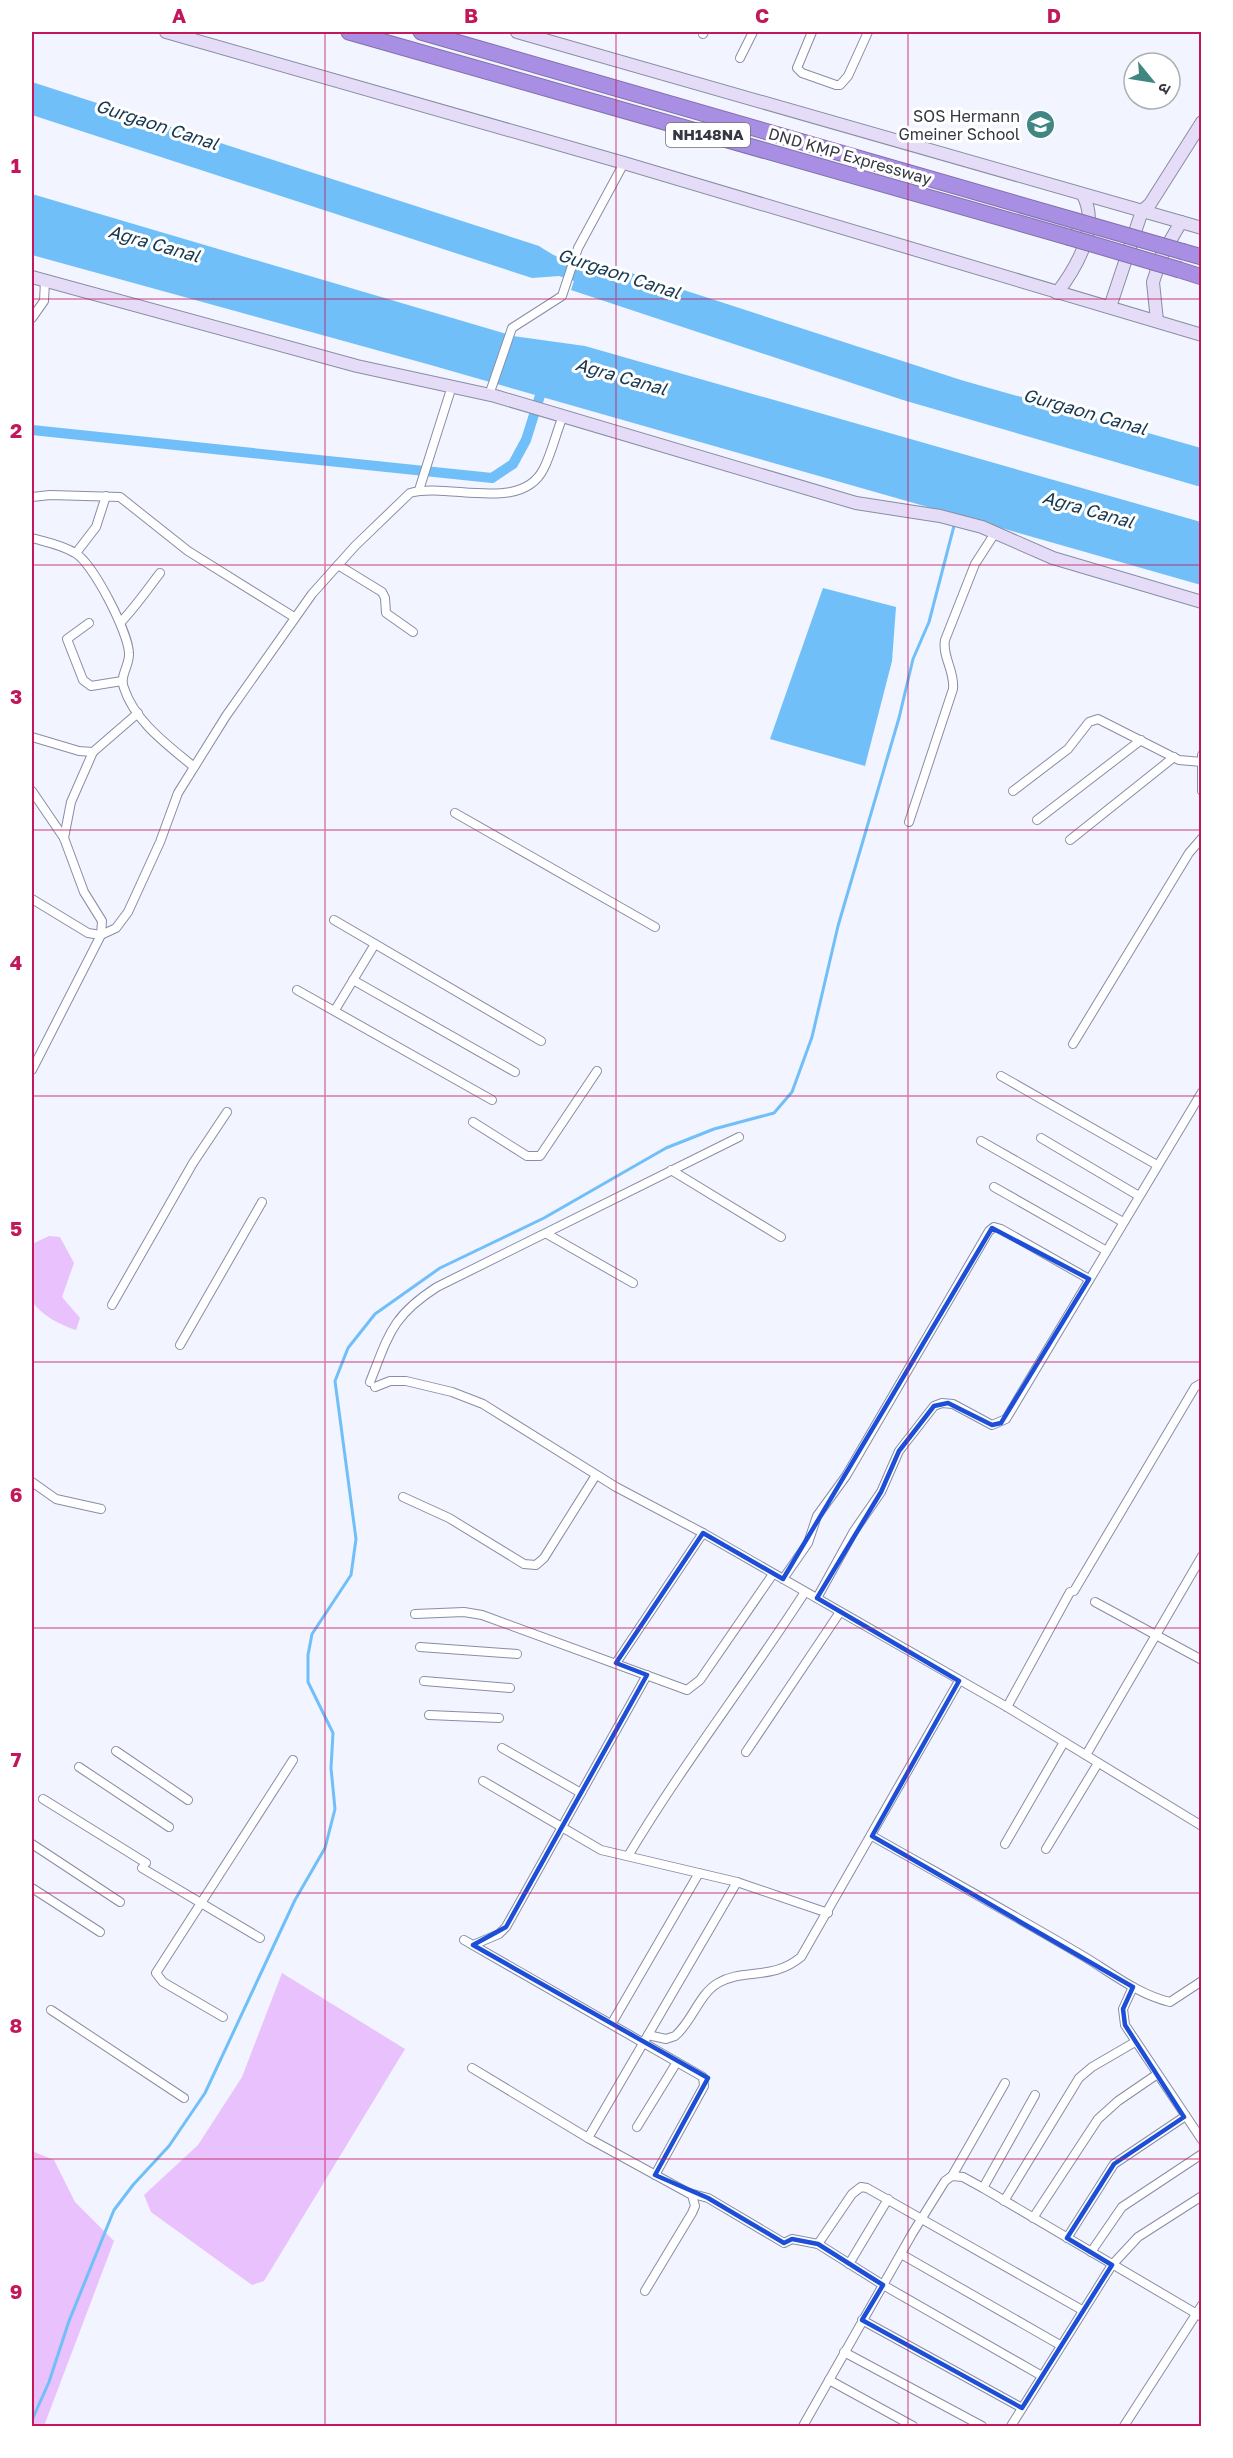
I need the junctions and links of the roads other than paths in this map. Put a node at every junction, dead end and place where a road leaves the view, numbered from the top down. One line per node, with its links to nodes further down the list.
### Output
1 (166, 32): 10 (street)
2 (349, 32): 17 (highway, DND KMP Expressway / NH148NA, bridge)
3 (421, 32): 15 (highway, DND KMP Expressway / NH148NA, bridge)
4 (517, 32): 11 (street)
5 (753, 32): 8 (street)
6 (812, 32): 7 (street)
7 (868, 32)
8 (740, 58)
9 (1200, 129): 12 (street)
10 (624, 163): 19 (street); 25 (street)
11 (1083, 195): 12 (street); 19 (street)
12 (1142, 211): 13 (street); 20 (street)
13 (1181, 222): 14 (street); 22 (street)
14 (1202, 228)
15 (1202, 257)
16 (32, 277): 18 (street)
17 (1202, 277)
18 (45, 281): 21 (street); 24 (street)
19 (1057, 292): 20 (street)
20 (1110, 307): 22 (street)
21 (32, 318)
22 (1157, 321): 23 (street)
23 (1202, 335)
24 (452, 386): 25 (street); 27 (street)
25 (489, 395): 26 (street)
26 (563, 416): 27 (street); 30 (street)
27 (419, 490): 33 (street)
28 (106, 496): 29 (street); 32 (street); 36 (street)
29 (32, 497)
30 (995, 533): 35 (street); 53 (street)
31 (32, 538): 32 (street)
32 (76, 553): 37 (street)
33 (338, 565): 36 (street); 39 (street)
34 (160, 573): 37 (street)
35 (1202, 602)
36 (294, 617): 47 (street)
37 (121, 622): 40 (street)
38 (89, 623): 40 (street)
39 (413, 632)
40 (122, 681): 41 (street)
41 (138, 713): 44 (street); 47 (street)
42 (32, 737): 44 (street)
43 (1142, 740): 45 (street); 49 (street); 52 (street)
44 (93, 752): 54 (street)
45 (1174, 757): 46 (street); 56 (street)
46 (1201, 759): 50 (street)
47 (194, 767): 60 (street)
48 (32, 791): 54 (street)
49 (1013, 791)
50 (1202, 791)
51 (455, 813): 59 (street)
52 (1037, 820)
53 (909, 822)
54 (64, 838): 60 (street)
55 (1202, 838): 66 (street)
56 (1070, 840)
57 (32, 899): 60 (street)
58 (334, 920): 61 (street)
59 (655, 927)
60 (101, 935): 67 (street)
61 (375, 944): 62 (street); 65 (street)
62 (353, 980): 64 (street); 69 (street)
63 (297, 990): 64 (street)
64 (335, 1010): 72 (street)
65 (541, 1041)
66 (1073, 1044)
67 (32, 1070)
68 (597, 1071): 74 (street)
69 (515, 1072)
70 (1001, 1076): 78 (street)
71 (1202, 1092): 78 (street)
72 (492, 1100)
73 (227, 1112): 89 (street)
74 (473, 1122)
75 (739, 1137): 79 (street)
76 (1041, 1138): 81 (street)
77 (981, 1141): 83 (street)
78 (1157, 1165): 81 (street)
79 (671, 1170): 84 (street); 85 (street)
80 (994, 1187): 86 (street)
81 (1138, 1196): 83 (street)
82 (262, 1202): 90 (street)
83 (1123, 1222): 86 (street)
84 (547, 1234): 88 (street); 92 (street)
85 (781, 1237)
86 (1105, 1250): 87 (street)
87 (1089, 1279): 99 (street); 101 (street)
88 (633, 1283)
89 (112, 1305)
90 (180, 1345)
91 (1202, 1383): 114 (street)
92 (596, 1475): 94 (street); 96 (street)
93 (32, 1482): 95 (street)
94 (403, 1497)
95 (101, 1509)
96 (703, 1533): 98 (street); 109 (street)
97 (1202, 1556): 105 (street)
98 (773, 1574): 99 (street); 110 (street)
99 (783, 1579): 100 (street)
100 (805, 1592): 101 (street); 136 (street)
101 (817, 1598): 103 (street)
102 (1095, 1602): 105 (street)
103 (840, 1612): 112 (street); 120 (street)
104 (415, 1614): 109 (street)
105 (1154, 1635): 108 (street); 121 (street)
106 (420, 1647): 107 (street)
107 (517, 1654)
108 (1202, 1660)
109 (616, 1663): 110 (street)
110 (647, 1676): 126 (street)
111 (424, 1681): 113 (street)
112 (959, 1681): 114 (street); 132 (street)
113 (510, 1688)
114 (1007, 1707): 117 (street)
115 (429, 1715): 116 (street)
116 (499, 1719)
117 (1064, 1742): 121 (street); 134 (street)
118 (502, 1748): 126 (street)
119 (116, 1751): 128 (street)
120 (746, 1752)
121 (1086, 1755): 123 (street)
122 (293, 1760): 141 (street)
123 (1098, 1762): 129 (street); 135 (street)
124 (79, 1767): 130 (street)
125 (483, 1781): 131 (street)
126 (581, 1793): 131 (street)
127 (43, 1799): 141 (street)
128 (188, 1800)
129 (1202, 1826)
130 (169, 1827)
131 (561, 1828): 136 (street); 146 (street)
132 (872, 1836): 142 (street); 148 (street)
133 (32, 1844): 140 (street)
134 (1005, 1844)
135 (1046, 1849)
136 (627, 1856): 137 (street)
137 (699, 1874): 138 (street); 151 (street)
138 (737, 1882): 142 (street); 152 (street)
139 (32, 1888): 143 (street)
140 (120, 1902)
141 (201, 1902): 144 (street); 150 (street)
142 (828, 1913): 152 (street)
143 (100, 1932)
144 (260, 1938)
145 (464, 1940): 146 (street)
146 (473, 1945): 151 (street)
147 (1202, 1981): 148 (street)
148 (1133, 1987): 153 (street)
149 (51, 2010): 159 (street)
150 (224, 2017)
151 (612, 2023): 152 (street)
152 (646, 2039): 154 (street); 162 (street)
153 (1135, 2042): 156 (street); 171 (street)
154 (677, 2061): 161 (street); 165 (street)
155 (472, 2068): 162 (street)
156 (1156, 2075): 160 (street); 172 (street)
157 (1005, 2083): 166 (street)
158 (1035, 2096): 167 (street)
159 (184, 2098)
160 (1184, 2117): 163 (street); 174 (street)
161 (637, 2127)
162 (588, 2138): 165 (street)
163 (1202, 2140)
164 (1202, 2154): 176 (street)
165 (655, 2175): 168 (street)
166 (952, 2176): 167 (street); 173 (street)
167 (983, 2188): 171 (street)
168 (688, 2193): 175 (street); 181 (street)
169 (1202, 2196): 179 (street)
170 (888, 2199): 173 (street); 175 (street); 178 (street)
171 (1004, 2201): 172 (street)
172 (1033, 2218): 174 (street)
173 (921, 2219): 177 (street); 183 (street)
174 (1067, 2238): 176 (street)
175 (819, 2244): 178 (street)
176 (1091, 2252): 179 (street)
177 (901, 2254): 180 (street); 186 (street)
178 (849, 2264): 180 (street)
179 (1112, 2265): 183 (street); 184 (street)
180 (883, 2285): 185 (street); 188 (street)
181 (645, 2291)
182 (1202, 2305): 184 (street)
183 (1082, 2310): 186 (street)
184 (1199, 2316): 195 (street)
185 (862, 2320): 187 (street); 190 (street)
186 (1060, 2345): 188 (street)
187 (844, 2352): 189 (street); 193 (street)
188 (1042, 2376): 190 (street)
189 (829, 2379): 191 (street); 192 (street)
190 (1023, 2408): 194 (street)
191 (803, 2427)
192 (913, 2427)
193 (982, 2427)
194 (1011, 2427)
195 (1124, 2427)

